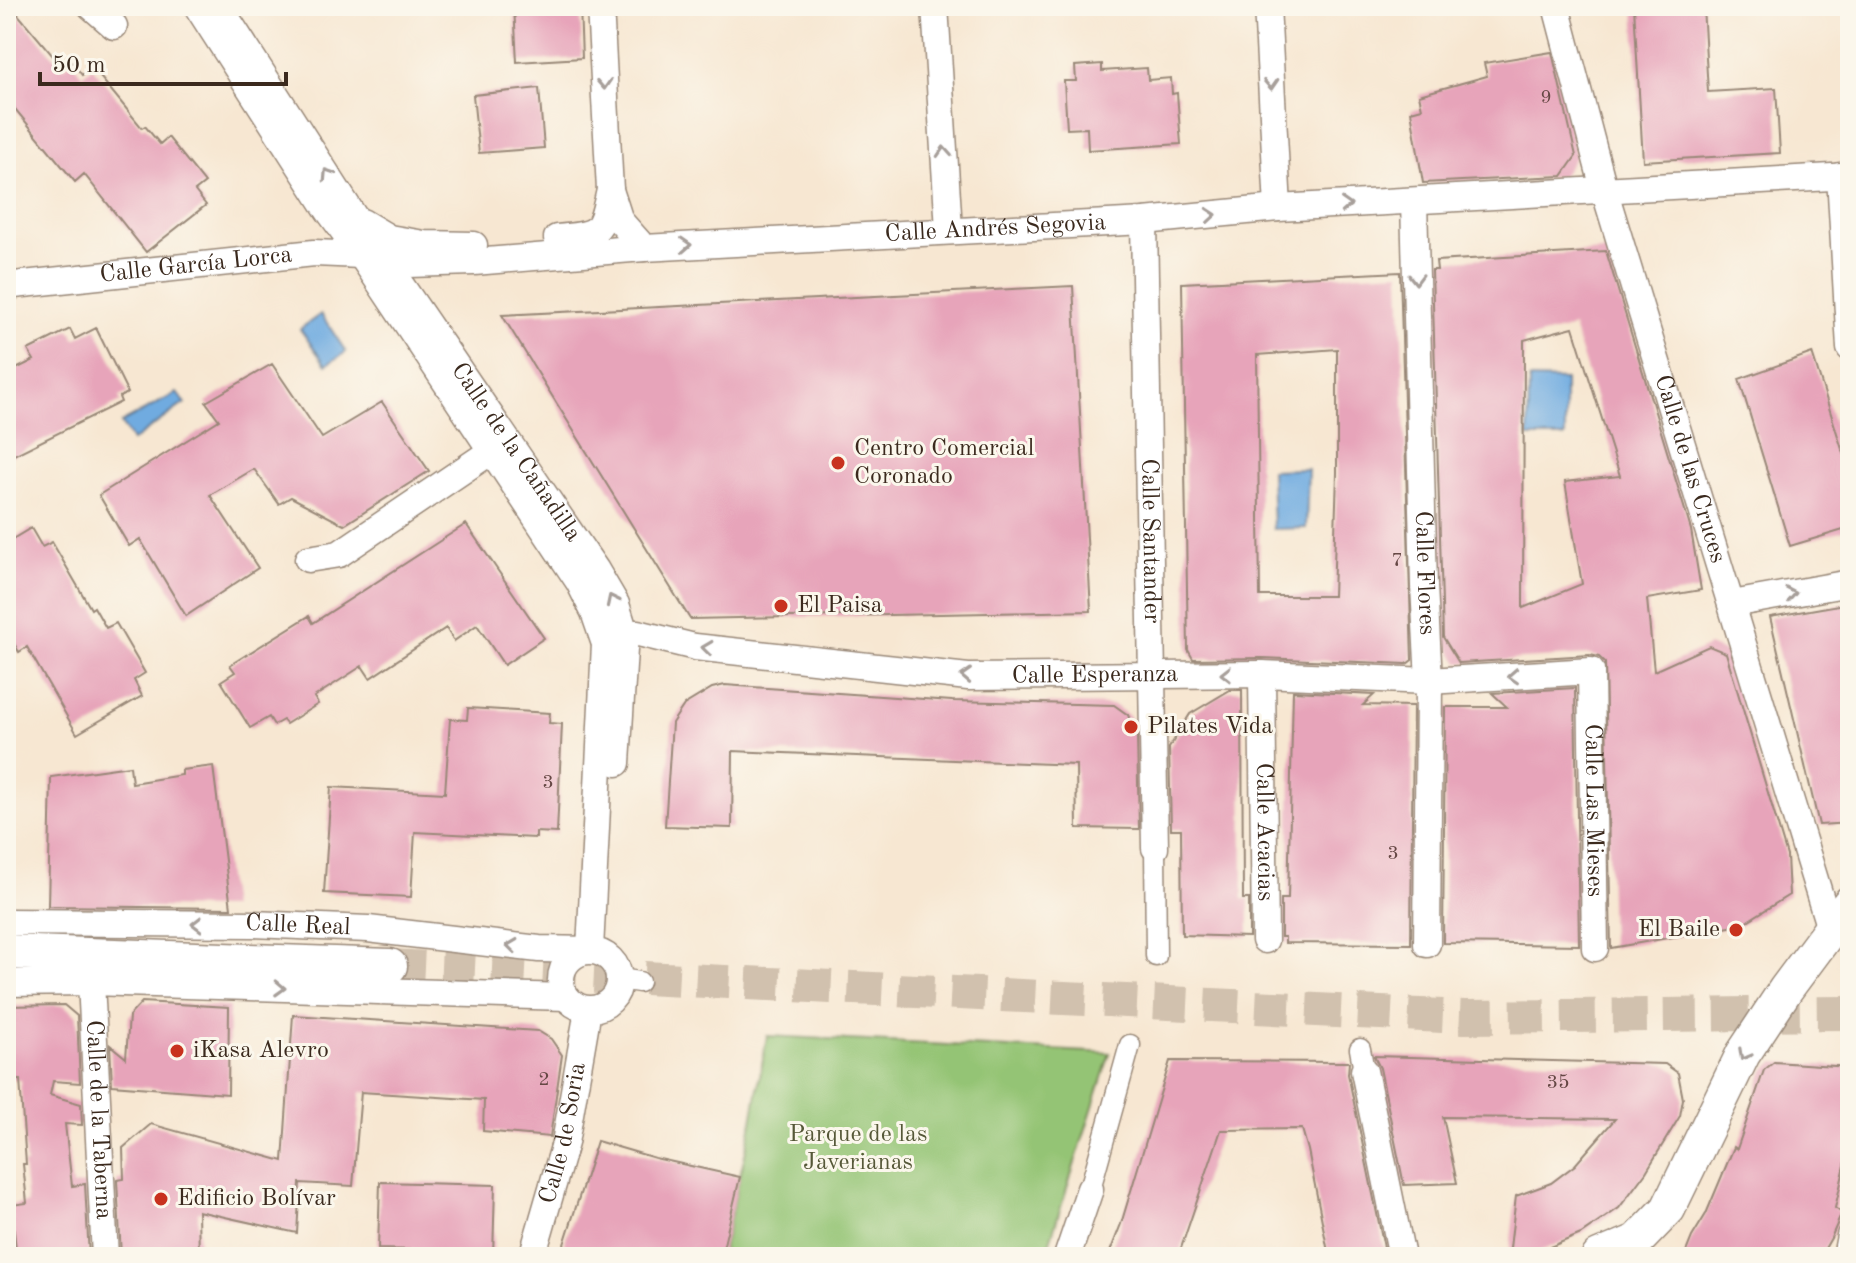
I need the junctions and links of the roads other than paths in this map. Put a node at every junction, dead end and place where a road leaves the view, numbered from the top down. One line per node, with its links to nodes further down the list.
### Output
1 (91, 6): 8 (street)
2 (197, 6): 18 (street, Calle de la Cañadilla)
3 (219, 6): 14 (street, Calle de la Cañadilla, one-way to 3)
4 (600, 6): 11 (street, one-way to 11)
5 (935, 6): 16 (street, one-way to 5)
6 (1267, 6): 13 (street, one-way to 13)
7 (1556, 6): 10 (street, Calle de las Cruces)
8 (114, 26)
9 (1845, 176): 10 (street, Calle Andrés Segovia); 20 (street)
10 (1604, 189): 12 (street, Calle Andrés Segovia); 24 (street, Calle de las Cruces)
11 (610, 190): 14 (street); 17 (street)
12 (1414, 201): 13 (street, Calle Andrés Segovia, one-way to 12); 29 (street, Calle Flores, one-way to 29)
13 (1278, 208): 15 (street, Calle Andrés Segovia, one-way to 13)
14 (355, 218): 18 (street, Calle de la Cañadilla)
15 (1144, 221): 16 (street, Calle Andrés Segovia); 27 (street, Calle Santander)
16 (949, 230): 17 (street, Calle Andrés Segovia, one-way to 16)
17 (644, 248): 18 (street, Calle Andrés Segovia)
18 (373, 258): 19 (street, Calle García Lorca); 21 (street, Calle de la Cañadilla); 25 (street, Calle de la Cañadilla, one-way to 18)
19 (6, 289)
20 (1850, 348)
21 (490, 452): 22 (street); 25 (street, Calle de la Cañadilla)
22 (308, 559)
23 (1850, 583): 24 (street, one-way to 23)
24 (1732, 604): 31 (street, Calle de las Cruces)
25 (615, 638): 27 (street, Calle Esperanza, one-way to 25); 37 (street, Calle de la Cañadilla)
26 (1591, 671): 29 (street, Calle Esperanza, one-way to 29); 35 (street, Calle Las Mieses)
27 (1150, 673): 28 (street, Calle Esperanza, one-way to 27); 30 (street, Calle Santander)
28 (1262, 674): 29 (street, Calle Esperanza); 33 (street, Calle Acacias)
29 (1429, 681): 34 (street, Calle Flores)
30 (1155, 848): 38 (street, Calle Santander)
31 (1840, 916): 47 (street, one-way to 47)
32 (6, 922): 37 (street, Calle Real, one-way to 32)
33 (1265, 940)
34 (1427, 944)
35 (1595, 948)
36 (6, 952): 39 (street, Calle Real)
37 (598, 952): 42 (street); 42 (street)
38 (1156, 956)
39 (390, 966)
40 (91, 982): 41 (street); 42 (street, one-way to 42); 48 (street, Calle de la Taberna)
41 (6, 983)
42 (577, 1004): 49 (street, Calle de Soria)
43 (1130, 1045): 45 (street)
44 (1362, 1060): 51 (street)
45 (1090, 1189): 50 (street)
46 (1850, 1236): 53 (street)
47 (1644, 1249): 52 (street)
48 (105, 1257)
49 (532, 1257)
50 (1067, 1257)
51 (1402, 1257)
52 (1599, 1257)
53 (1846, 1257)

